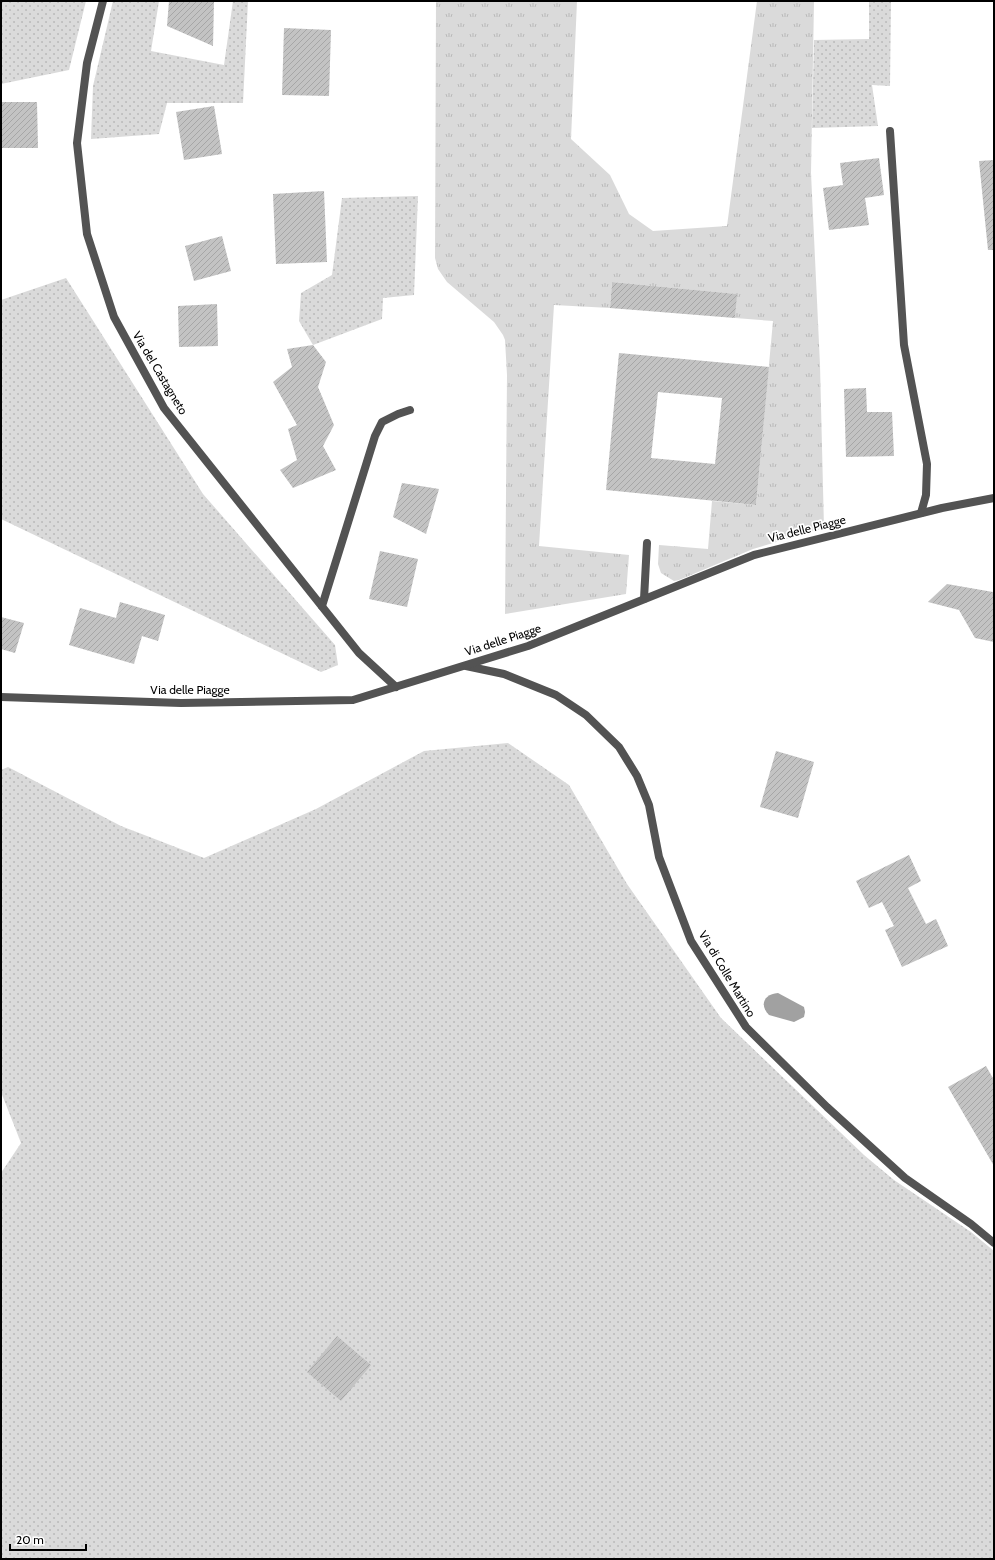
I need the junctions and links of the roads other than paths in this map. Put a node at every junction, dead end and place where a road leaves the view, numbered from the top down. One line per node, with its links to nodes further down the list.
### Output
1 (103, 1): 8 (street, Via del Castagneto)
2 (890, 131): 5 (street)
3 (410, 410): 8 (street)
4 (994, 498): 5 (street, Via delle Piagge)
5 (922, 513): 7 (street, Via delle Piagge)
6 (647, 543): 7 (street)
7 (644, 599): 9 (street, Via delle Piagge)
8 (322, 606): 10 (street, Via del Castagneto)
9 (465, 665): 10 (street, Via delle Piagge); 12 (street, Via di Colle Martino)
10 (396, 687): 11 (street, Via delle Piagge)
11 (1, 697)
12 (994, 1242)

